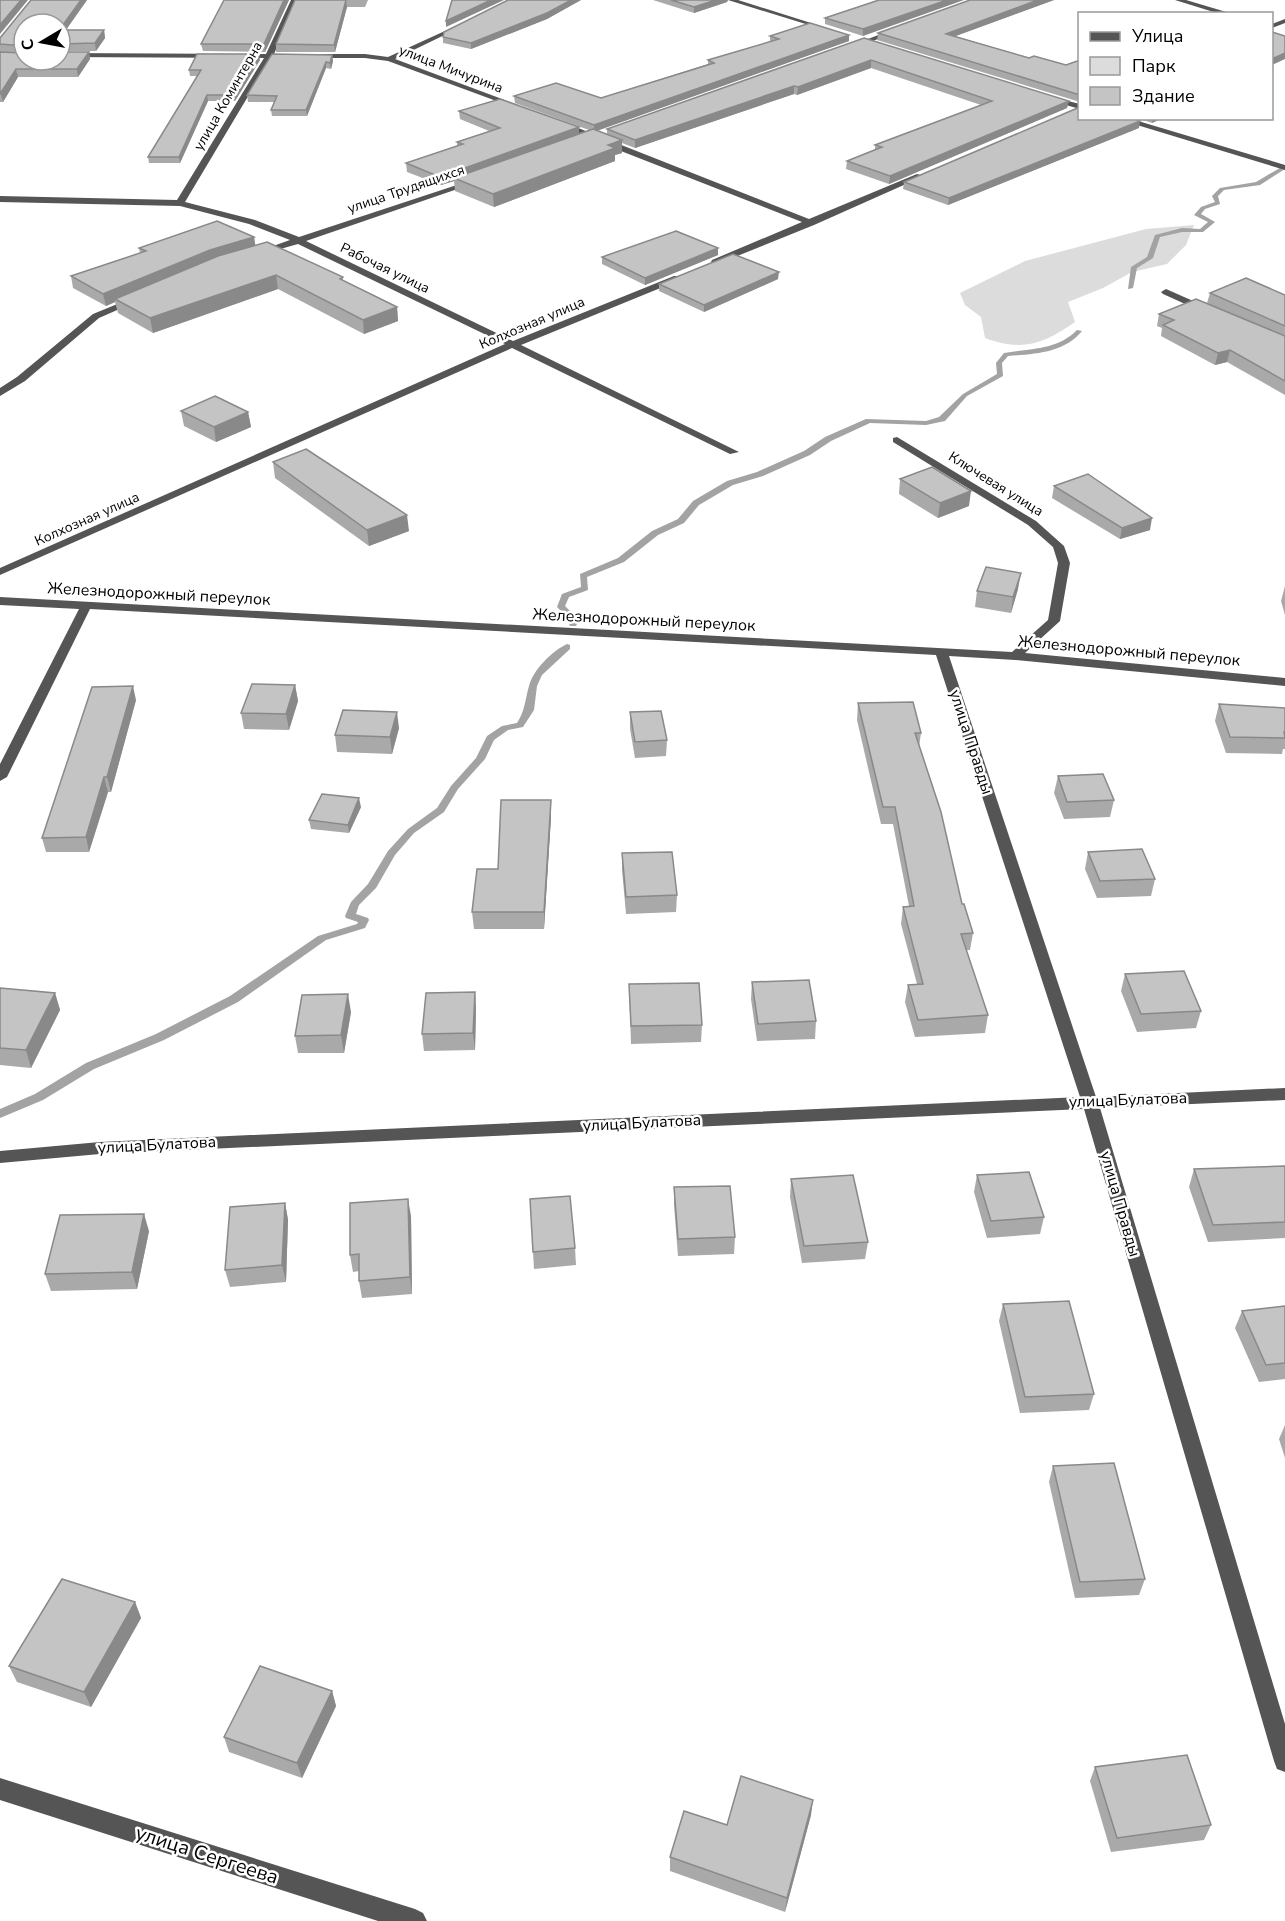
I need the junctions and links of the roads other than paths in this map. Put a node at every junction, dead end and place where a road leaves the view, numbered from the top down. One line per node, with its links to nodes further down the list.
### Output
1 (294, 0): 13 (street, улица Коминтерна)
2 (731, 0): 7 (street)
3 (1178, 0): 4 (street)
4 (1223, 12)
5 (472, 20): 14 (street)
6 (908, 26): 9 (street)
7 (832, 31)
8 (855, 38): 9 (street)
9 (866, 41): 10 (street); 11 (street)
10 (877, 45)
11 (843, 49)
12 (72, 55): 13 (street, улица Мичурина)
13 (269, 56): 14 (street, улица Мичурина); 29 (street, улица Коминтерна)
14 (389, 59): 17 (street, улица Мичурина)
15 (1046, 97): 16 (street)
16 (1078, 107)
17 (519, 109)
18 (1078, 109): 19 (street)
19 (1069, 113)
20 (1125, 120): 25 (street)
21 (552, 121): 23 (street)
22 (606, 133): 23 (street)
23 (595, 137): 24 (street); 30 (street)
24 (584, 141)
25 (1285, 168)
26 (929, 172): 30 (street)
27 (485, 176): 31 (street, улица Трудящихся)
28 (0, 199): 29 (street, Рабочая улица)
29 (180, 204): 31 (street, Рабочая улица)
30 (811, 223): 33 (street)
31 (300, 241): 32 (street, улица Трудящихся); 38 (street, Рабочая улица)
32 (247, 257)
33 (700, 268)
34 (689, 273): 38 (street, Колхозная улица)
35 (1166, 291): 37 (street)
36 (140, 298): 39 (street)
37 (1220, 316)
38 (511, 345): 41 (street, Рабочая улица); 42 (street, Колхозная улица)
39 (0, 393)
40 (897, 440): 46 (street, Ключевая улица)
41 (734, 452)
42 (0, 572)
43 (0, 601): 44 (street, Железнодорожный переулок)
44 (86, 606): 45 (street, Железнодорожный переулок); 48 (street)
45 (941, 652): 46 (street, Железнодорожный переулок); 50 (street, улица Правды)
46 (1015, 657): 47 (street, Железнодорожный переулок)
47 (1285, 682)
48 (0, 777)
49 (1285, 1094): 50 (street, улица Булатова)
50 (1090, 1102): 51 (street, улица Булатова); 52 (street, улица Правды)
51 (0, 1157)
52 (1281, 1734): 53 (street, улица Правды)
53 (1285, 1761)
54 (0, 1789): 55 (street, улица Сергеева)
55 (415, 1921)

